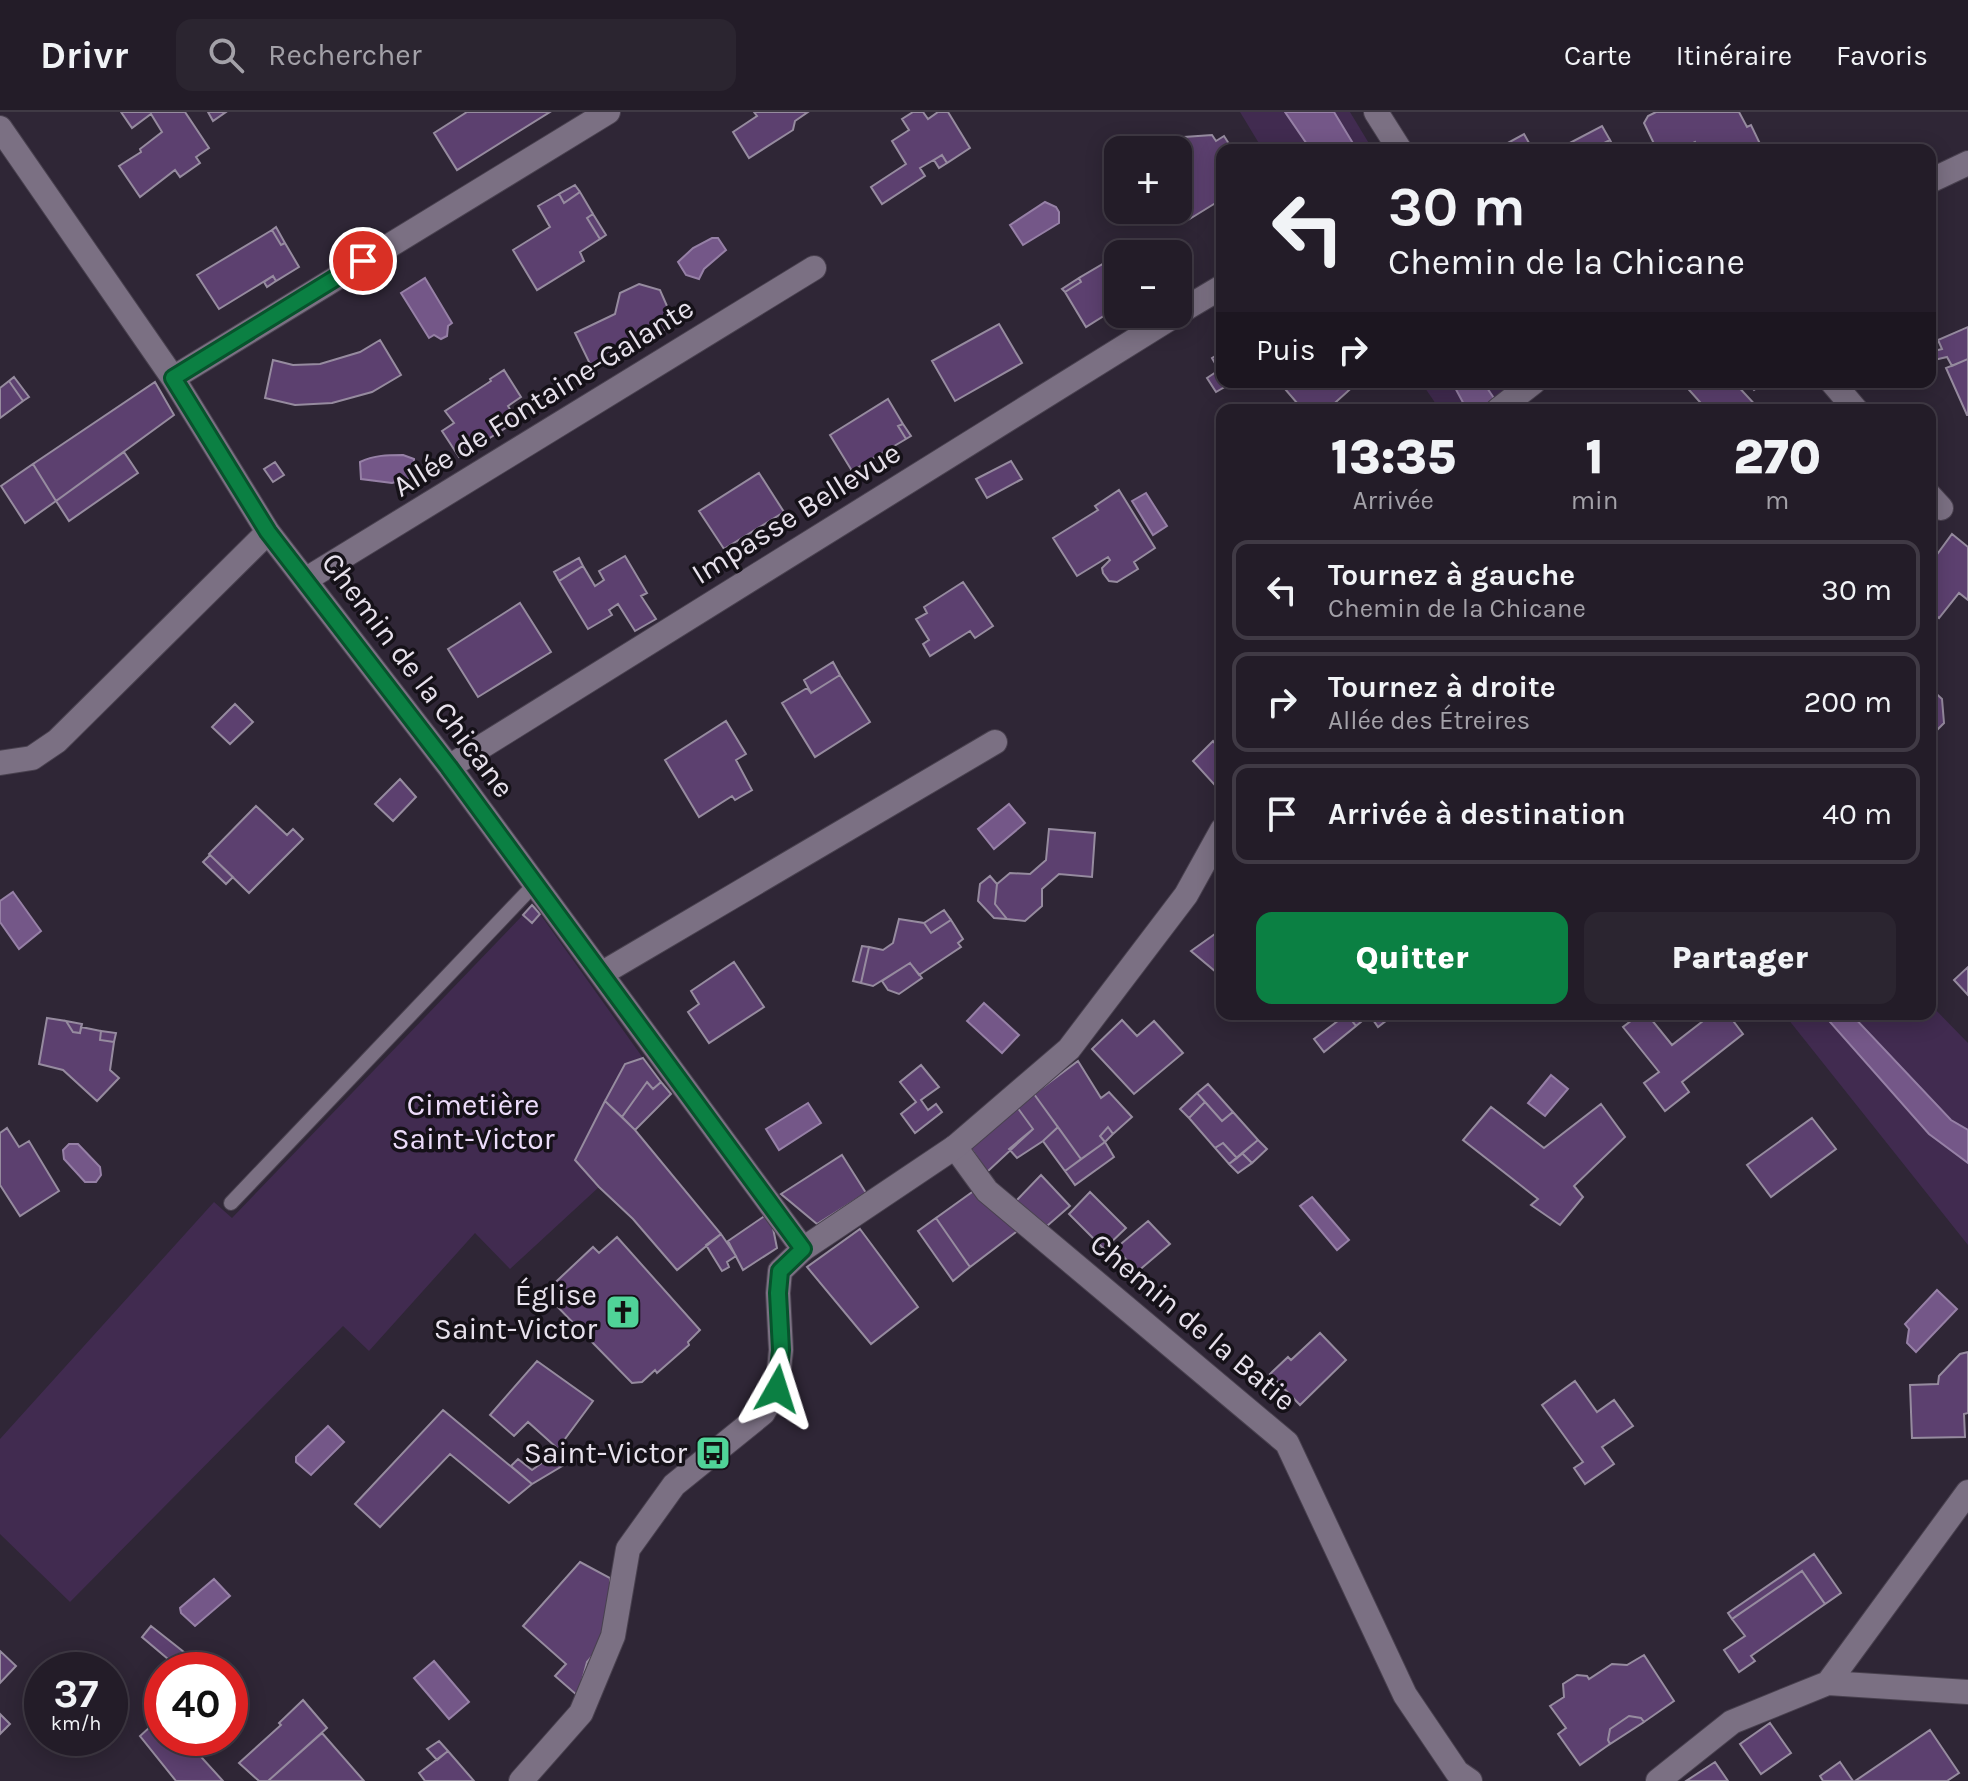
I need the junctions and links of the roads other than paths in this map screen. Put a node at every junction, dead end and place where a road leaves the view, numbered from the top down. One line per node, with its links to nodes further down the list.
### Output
1 (608, 112): 11 (street)
2 (1376, 112): 4 (street)
3 (0, 128): 11 (street, Chemin de la Chicane)
4 (1396, 144)
5 (1968, 163): 6 (street)
6 (1936, 178)
7 (814, 268): 17 (street, Allée de Fontaine-Galante)
8 (1216, 290): 9 (street, Impasse Bellevue)
9 (1192, 305)
10 (1155, 328): 20 (street, Impasse Bellevue)
11 (173, 378): 16 (street, Chemin de la Chicane)
12 (1527, 388): 14 (street)
13 (1837, 388): 15 (street)
14 (1506, 404)
15 (1851, 404)
16 (268, 532): 17 (street, Chemin de la Chicane); 19 (street)
17 (305, 580): 20 (street, Chemin de la Chicane)
18 (995, 742): 23 (street)
19 (0, 763)
20 (449, 767): 22 (street, Chemin de la Chicane)
21 (1216, 841): 24 (street)
22 (535, 884): 23 (street, Chemin de la Chicane); 25 (lane)
23 (601, 974): 26 (street, Chemin de la Chicane)
24 (955, 1147): 26 (street); 31 (street, Chemin de la Batie)
25 (231, 1203)
26 (803, 1249): 30 (street)
27 (1968, 1492): 28 (street)
28 (1828, 1683): 29 (street); 32 (street)
29 (1968, 1692)
30 (521, 1781)
31 (1470, 1781)
32 (1658, 1781)

